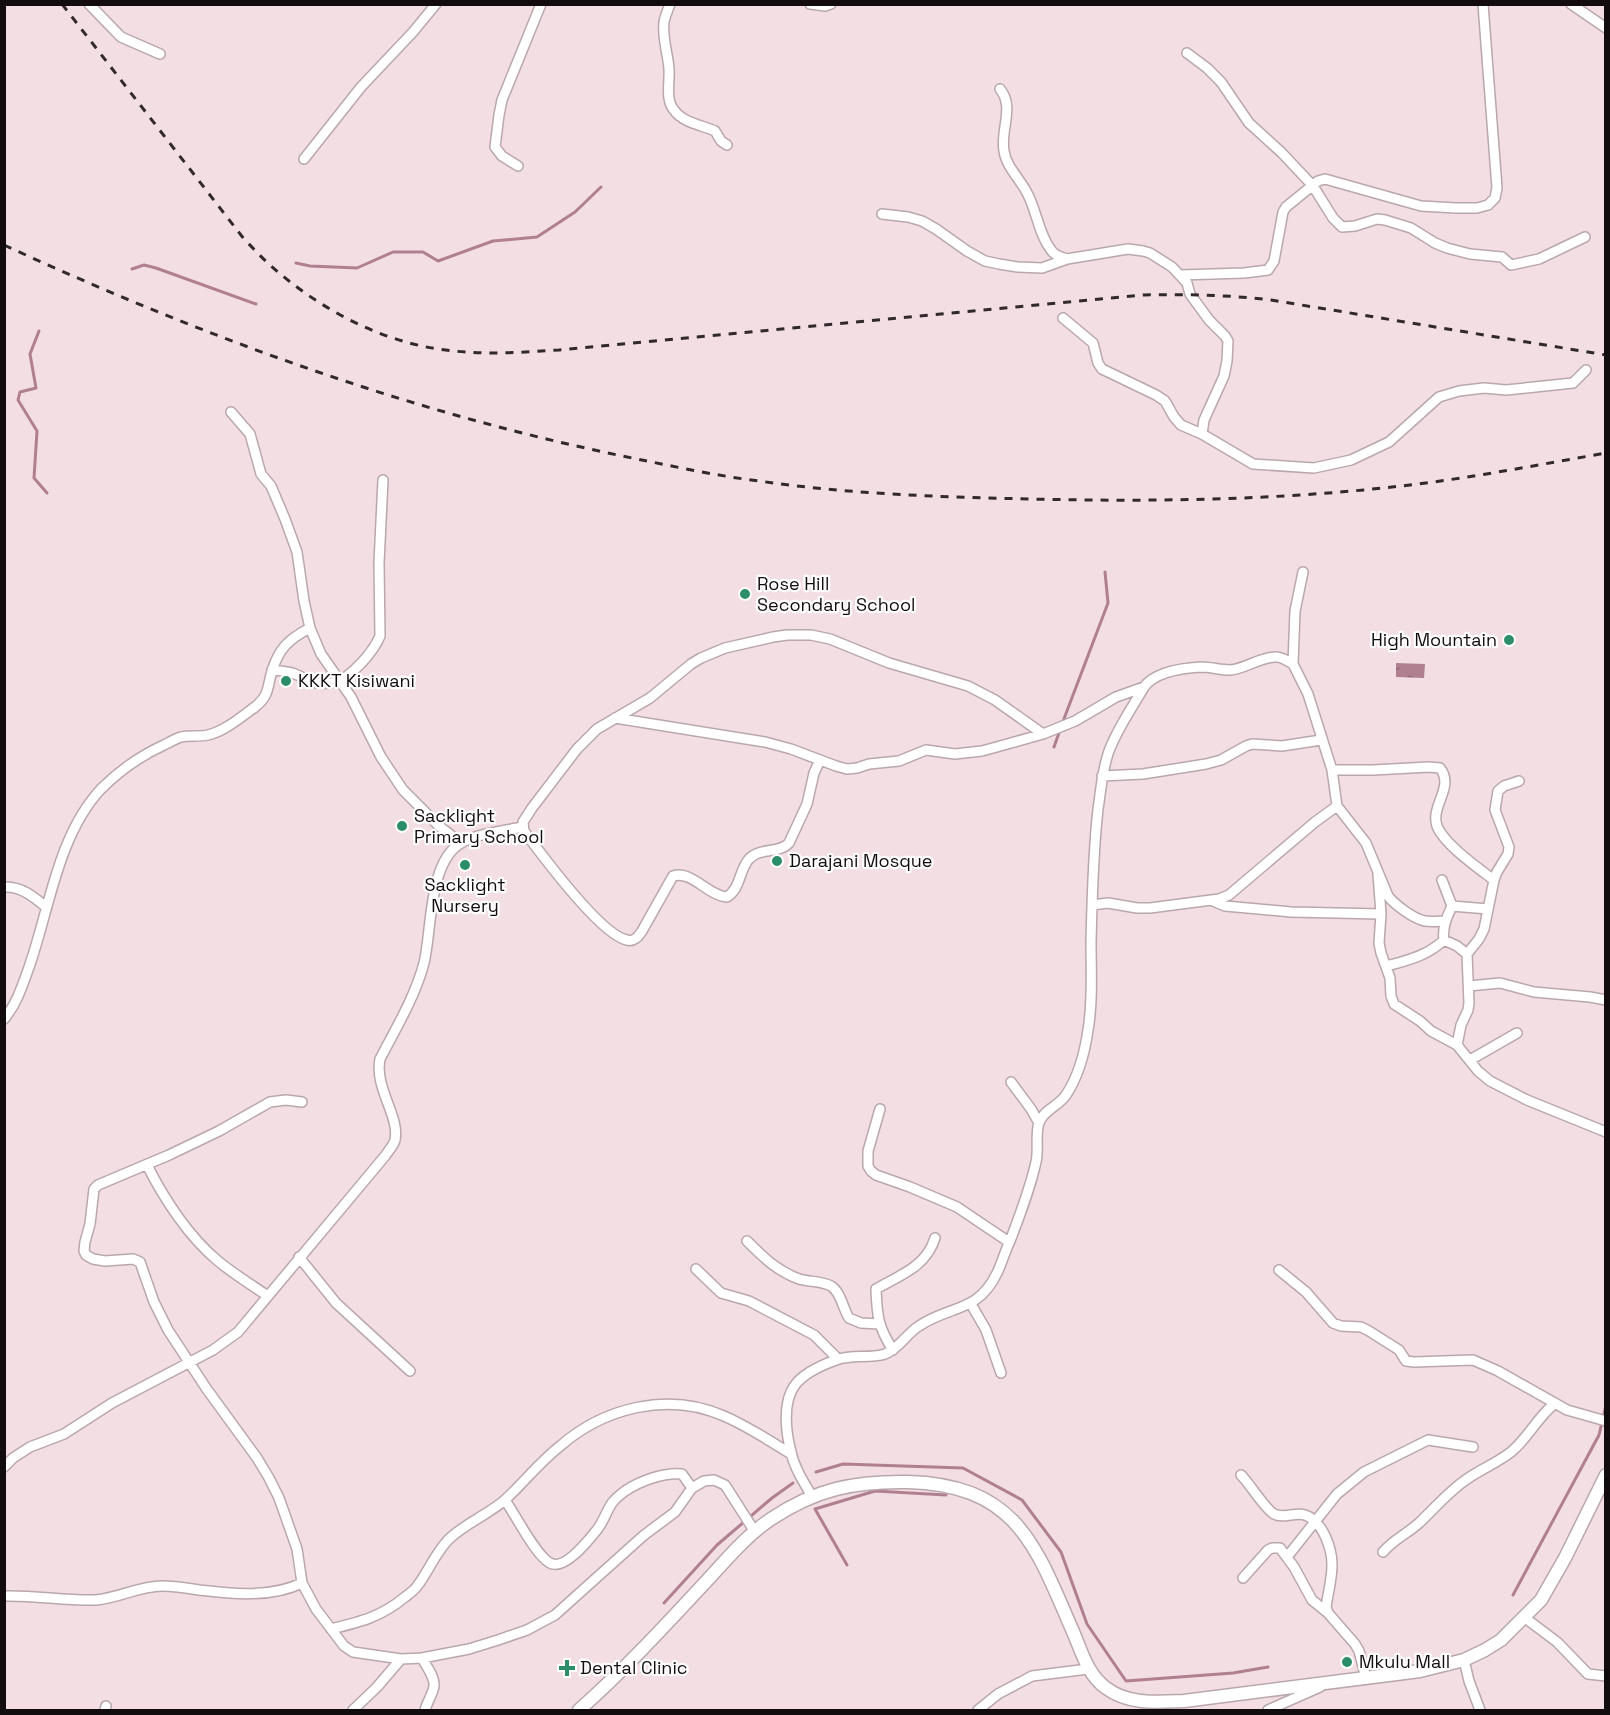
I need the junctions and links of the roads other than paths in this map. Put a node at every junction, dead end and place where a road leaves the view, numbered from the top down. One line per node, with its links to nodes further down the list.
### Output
1 (89, 4): 11 (street)
2 (436, 4): 14 (street)
3 (541, 4): 15 (street)
4 (670, 4): 13 (street)
5 (810, 4): 6 (street)
6 (831, 4)
7 (1483, 4): 16 (street)
8 (1571, 4): 9 (street)
9 (1605, 28)
10 (1187, 53): 16 (street)
11 (160, 54)
12 (1000, 89): 19 (street)
13 (727, 145)
14 (304, 159)
15 (518, 166)
16 (1313, 186): 18 (street); 20 (street)
17 (882, 214): 19 (street)
18 (1585, 237)
19 (1067, 259): 20 (street)
20 (1180, 275): 24 (street)
21 (1063, 318): 24 (street)
22 (1586, 370): 24 (street)
23 (231, 412): 27 (street)
24 (1202, 434)
25 (383, 480): 30 (street)
26 (1304, 572): 28 (street)
27 (310, 628): 29 (street); 30 (street)
28 (1293, 664): 31 (street); 34 (street)
29 (272, 670): 30 (street); 49 (street)
30 (339, 680): 41 (street)
31 (1144, 687): 33 (street); 37 (street)
32 (615, 718): 33 (street); 35 (street); 40 (street)
33 (1043, 734): 35 (street)
34 (1321, 740): 36 (street); 37 (street)
35 (820, 760): 40 (street)
36 (1332, 770): 39 (street); 44 (street)
37 (1102, 776): 47 (street)
38 (1519, 782): 44 (street)
39 (1337, 806): 42 (street); 46 (street)
40 (523, 827): 41 (street)
41 (461, 843): 71 (street)
42 (1378, 874): 51 (street); 52 (street)
43 (1442, 880): 48 (street)
44 (1494, 880): 50 (street)
45 (4, 887): 49 (street)
46 (1213, 901): 47 (street); 51 (street)
47 (1092, 905): 65 (street)
48 (1452, 906): 50 (street); 52 (street)
49 (46, 907): 58 (street)
50 (1488, 909): 54 (street)
51 (1381, 914): 55 (street)
52 (1445, 921): 53 (street)
53 (1444, 940): 54 (street); 55 (street)
54 (1467, 954): 56 (street)
55 (1387, 966): 60 (street)
56 (1469, 986): 57 (street); 60 (street)
57 (1605, 1000)
58 (4, 1019)
59 (1517, 1033): 61 (street)
60 (1457, 1044): 61 (street)
61 (1470, 1060): 66 (street)
62 (1011, 1082): 65 (street)
63 (302, 1102): 67 (street)
64 (880, 1110): 70 (street)
65 (1039, 1123): 70 (street)
66 (1605, 1132)
67 (147, 1165): 74 (street); 79 (street)
68 (935, 1238): 76 (street)
69 (747, 1241): 76 (street)
70 (1009, 1242): 75 (street)
71 (299, 1257): 74 (street); 80 (street)
72 (696, 1269): 78 (street)
73 (1279, 1270): 82 (street)
74 (268, 1296): 79 (street)
75 (971, 1304): 77 (street); 81 (street)
76 (879, 1324): 77 (street)
77 (892, 1350): 78 (street)
78 (838, 1359): 85 (street)
79 (190, 1362): 86 (street); 97 (street)
80 (410, 1371)
81 (1001, 1373)
82 (1554, 1404): 83 (street); 94 (street)
83 (1605, 1421)
84 (1473, 1447): 92 (street)
85 (791, 1454): 90 (street); 91 (street)
86 (4, 1467)
87 (1241, 1475): 92 (street)
88 (1605, 1475): 100 (main road)
89 (692, 1488): 91 (street); 93 (street); 102 (street)
90 (813, 1496): 93 (main road); 105 (main road)
91 (505, 1500): 101 (street)
92 (1315, 1521): 95 (street); 99 (street)
93 (755, 1533): 111 (main road)
94 (1383, 1552)
95 (1287, 1557): 96 (street); 99 (street)
96 (1243, 1578)
97 (302, 1583): 98 (street); 101 (street)
98 (4, 1596)
99 (1328, 1613): 107 (street)
100 (1524, 1617): 104 (main road); 106 (street)
101 (331, 1629): 103 (street)
102 (422, 1658): 103 (street); 110 (street)
103 (401, 1659): 109 (street)
104 (1464, 1660): 107 (main road); 114 (street)
105 (1088, 1669): 108 (main road); 112 (street)
106 (1605, 1676)
107 (1366, 1678): 108 (main road)
108 (1328, 1683): 113 (street)
109 (353, 1710)
110 (425, 1710)
111 (579, 1710)
112 (978, 1710)
113 (1268, 1710)
114 (1480, 1710)

